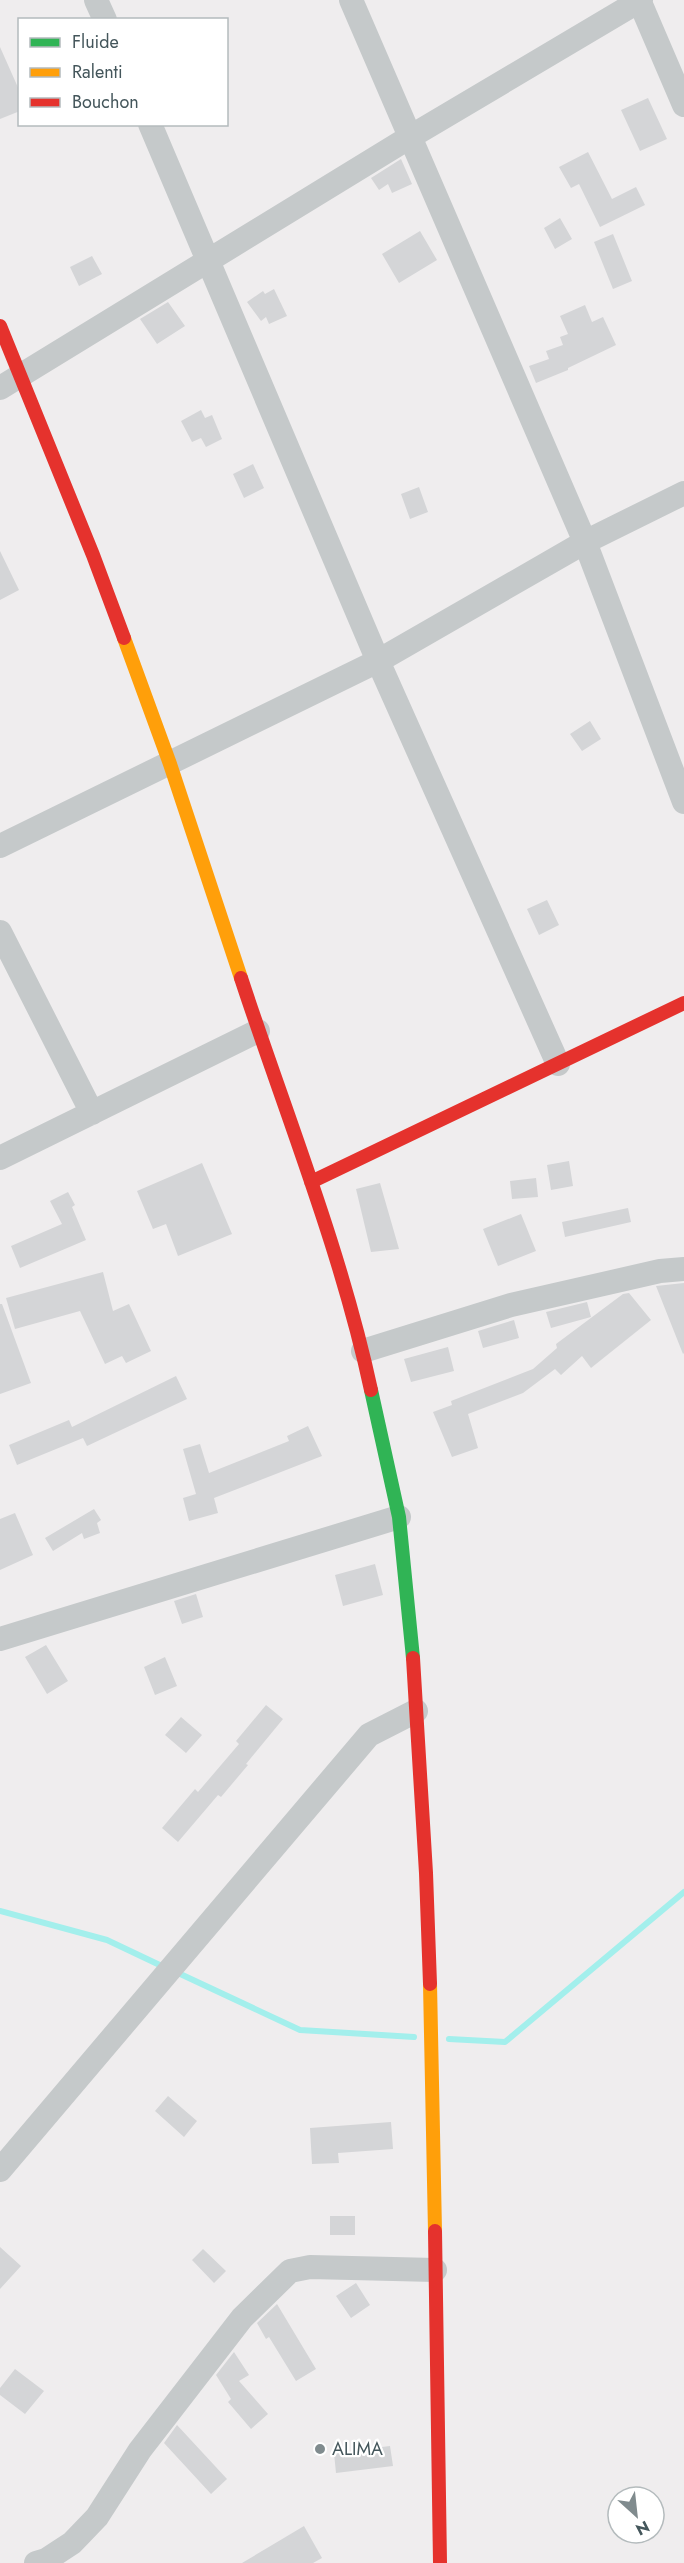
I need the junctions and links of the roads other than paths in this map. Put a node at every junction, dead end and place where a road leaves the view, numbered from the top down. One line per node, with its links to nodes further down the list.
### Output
1 (96, 0): 4 (street)
2 (351, 0): 7 (street)
3 (640, 0): 5 (street); 7 (street)
4 (104, 18)
5 (684, 105)
6 (151, 126): 8 (street)
7 (410, 137): 8 (street); 13 (street)
8 (208, 260): 10 (street); 14 (street)
9 (0, 326): 10 (main road)
10 (21, 374): 11 (street); 15 (main road)
11 (0, 388)
12 (684, 493): 13 (street)
13 (585, 542): 14 (street); 16 (street)
14 (378, 661): 15 (street); 21 (street)
15 (170, 764): 17 (street); 20 (main road)
16 (684, 801)
17 (0, 846)
18 (0, 932): 22 (street)
19 (684, 1003): 21 (main road)
20 (258, 1031): 22 (street); 24 (main road)
21 (558, 1064): 24 (main road)
22 (92, 1113): 23 (street)
23 (0, 1158)
24 (311, 1182): 26 (main road)
25 (684, 1269): 26 (street)
26 (363, 1351): 27 (main road)
27 (399, 1516): 28 (street); 29 (main road)
28 (0, 1639)
29 (416, 1711): 30 (street); 31 (main road)
30 (0, 2170)
31 (435, 2270): 32 (street); 33 (main road)
32 (36, 2563)
33 (440, 2563)

